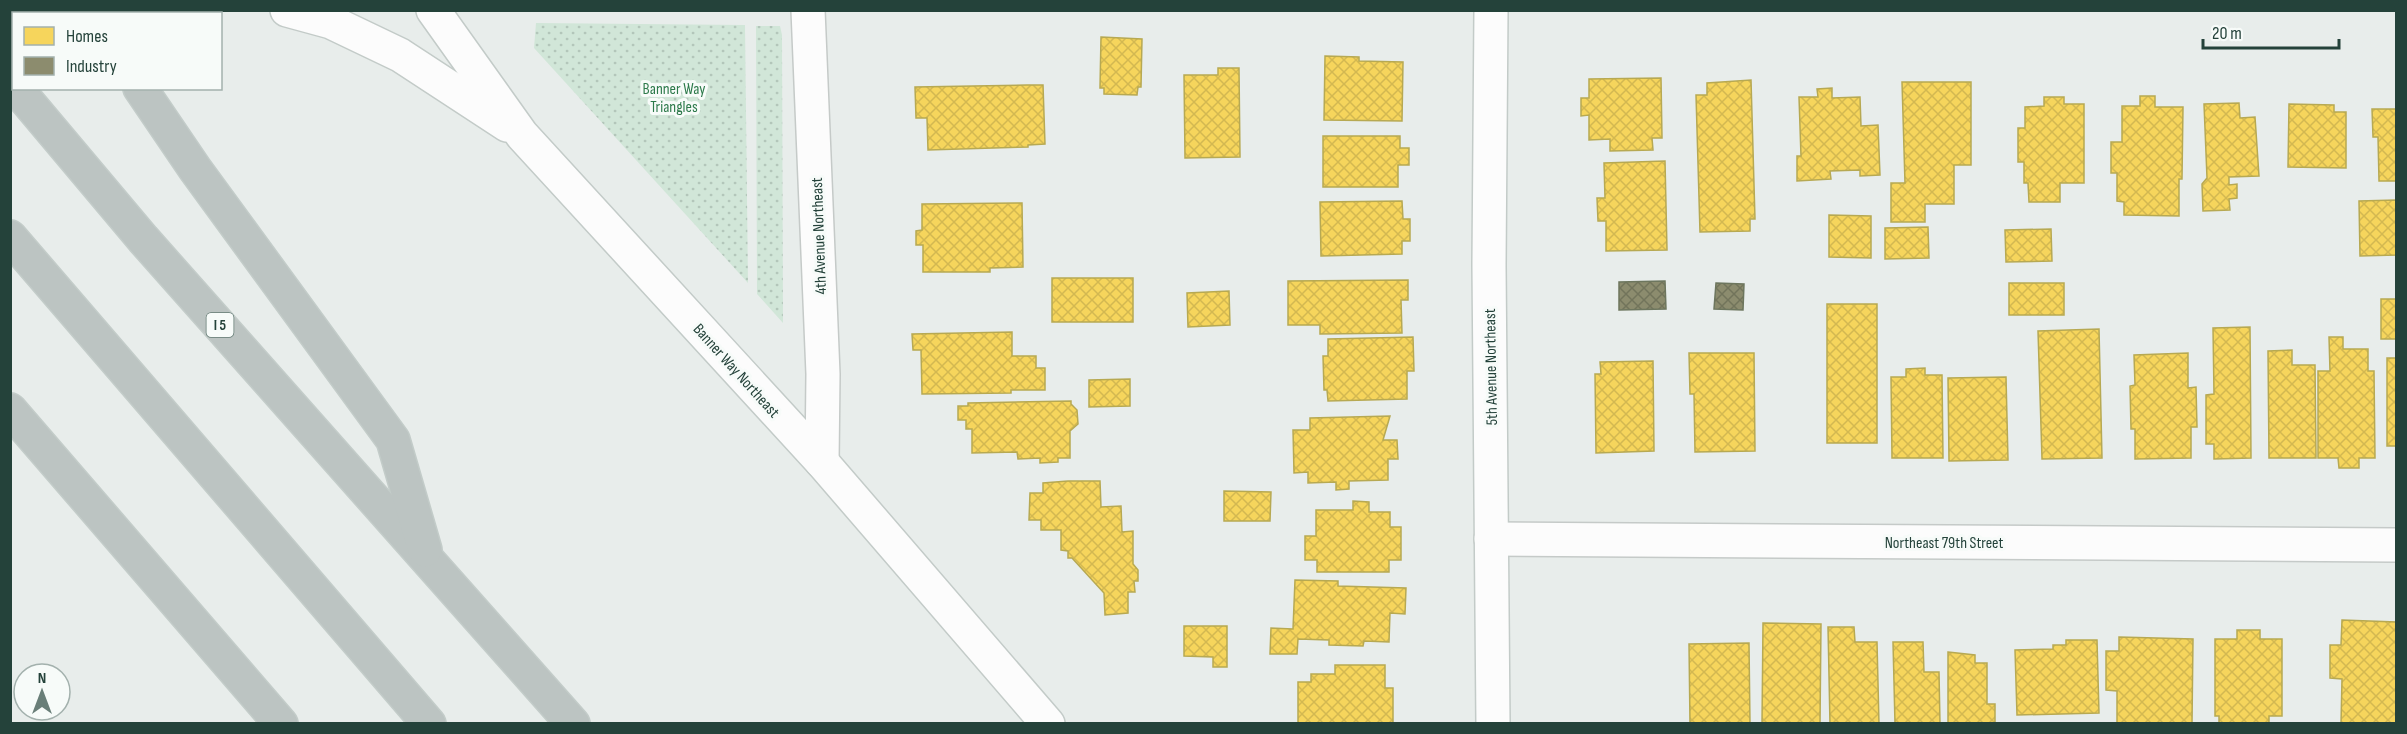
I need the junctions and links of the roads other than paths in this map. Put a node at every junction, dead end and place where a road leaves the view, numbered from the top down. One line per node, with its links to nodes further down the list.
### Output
1 (287, 10): 7 (main road)
2 (433, 10): 7 (main road, Banner Way Northeast)
3 (808, 10): 10 (main road, 4th Avenue Northeast)
4 (1491, 10): 11 (main road, 5th Avenue Northeast)
5 (18, 90): 13 (highway, I 5)
6 (141, 90): 13 (highway)
7 (522, 135): 10 (main road, Banner Way Northeast)
8 (10, 237): 15 (highway)
9 (10, 410): 14 (highway)
10 (822, 462): 17 (main road, Banner Way Northeast)
11 (1491, 539): 12 (main road, Northeast 79th Street); 18 (main road, 5th Avenue Northeast)
12 (2397, 545)
13 (428, 558): 16 (highway, I 5)
14 (281, 723)
15 (429, 723)
16 (573, 723)
17 (1048, 723)
18 (1493, 723)

